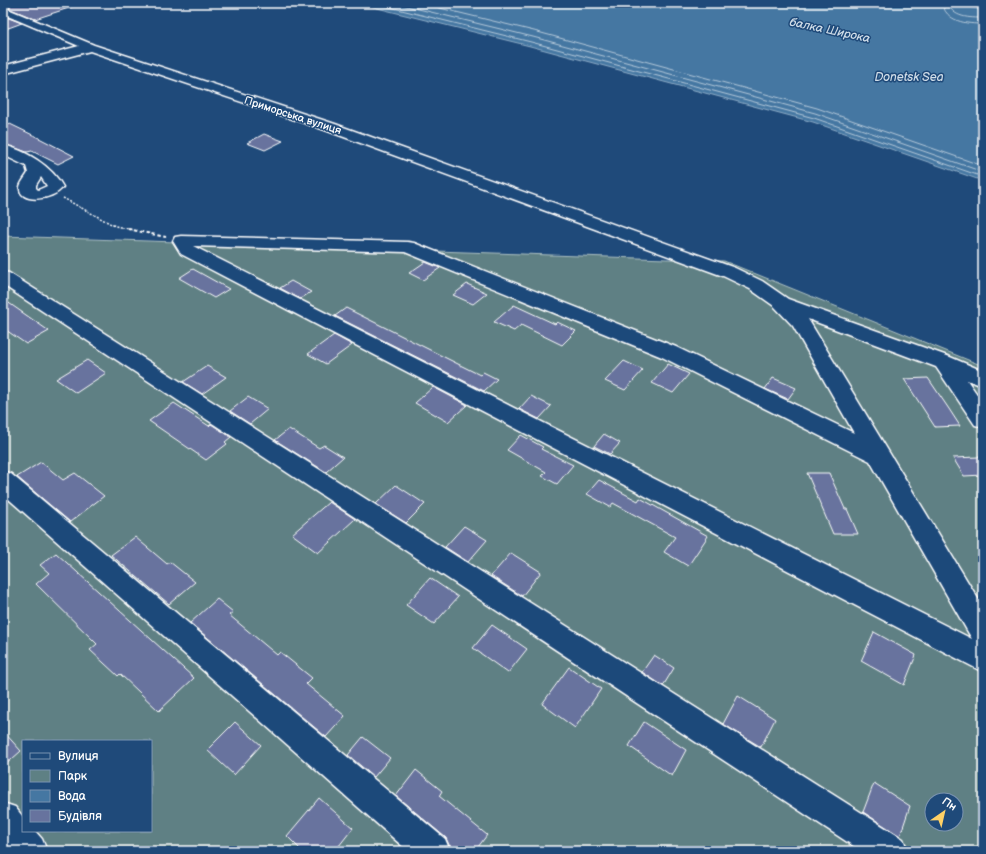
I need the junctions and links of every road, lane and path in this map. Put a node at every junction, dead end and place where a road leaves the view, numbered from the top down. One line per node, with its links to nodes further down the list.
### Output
1 (3, 10): 2 (street, Приморська вулиця)
2 (90, 47): 3 (street); 9 (street, Приморська вулиця)
3 (3, 70)
4 (3, 148): 5 (street)
5 (33, 165): 6 (street); 6 (street)
6 (51, 191): 7 (path)
7 (181, 241): 13 (street); 16 (street)
8 (3, 277): 20 (street)
9 (781, 302): 10 (street); 13 (street)
10 (943, 362): 11 (street); 12 (street)
11 (983, 379)
12 (983, 419)
13 (879, 455): 15 (street)
14 (3, 480): 19 (street)
15 (983, 632)
16 (983, 659)
17 (3, 819): 18 (street)
18 (30, 851)
19 (433, 851)
20 (891, 851)

